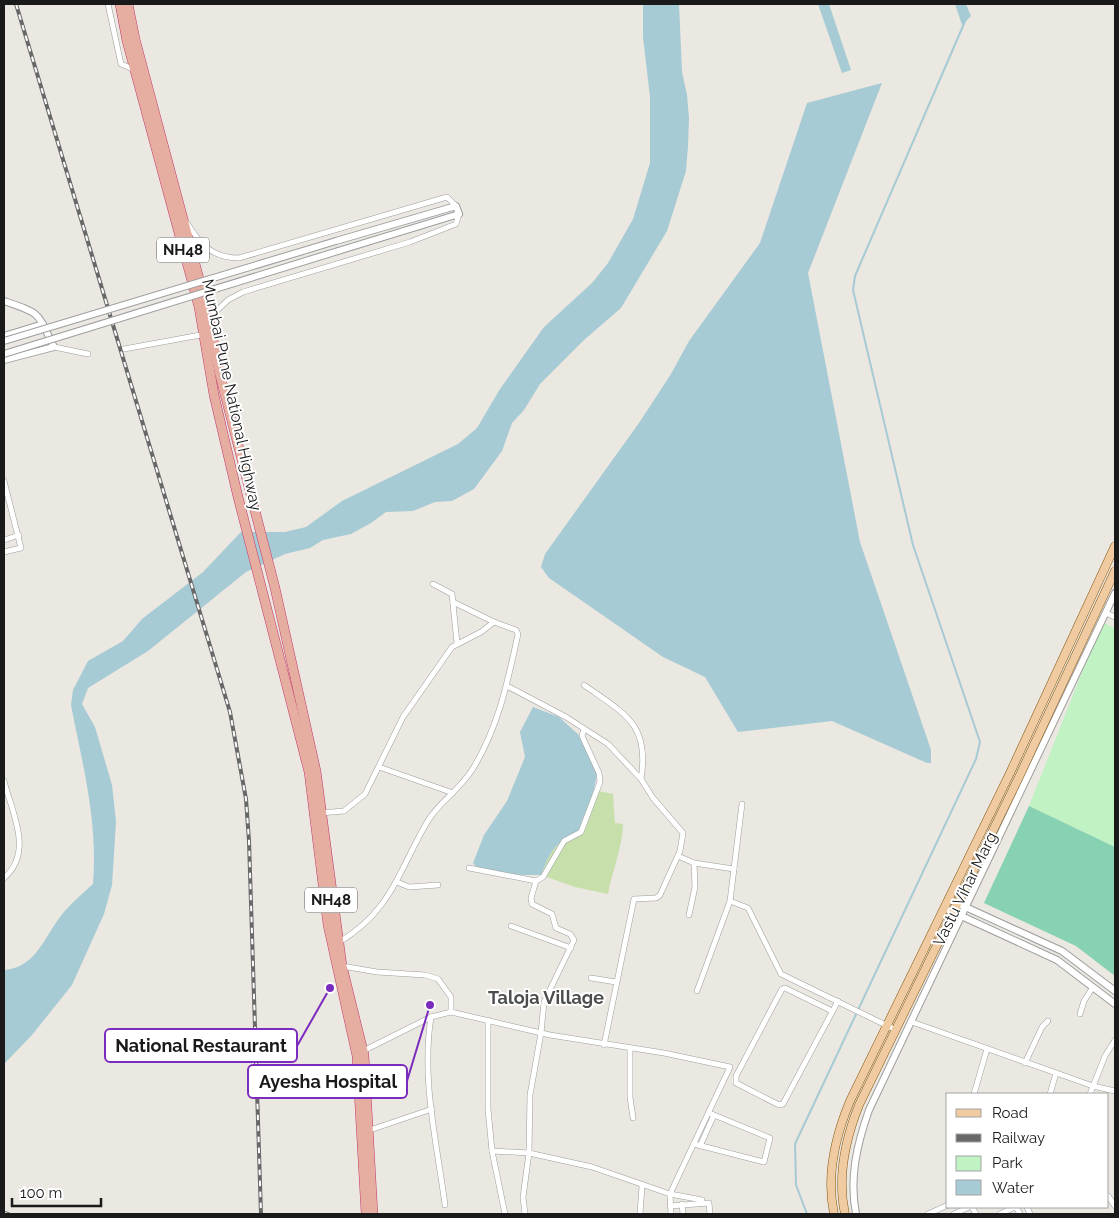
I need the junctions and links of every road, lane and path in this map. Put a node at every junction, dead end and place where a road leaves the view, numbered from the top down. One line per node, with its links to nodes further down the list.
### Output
1 (108, 4): 4 (street)
2 (120, 4): 4 (highway, Mumbai Pune National Highway / NH48)
3 (128, 4): 7 (highway, Mumbai Pune National Highway / NH48)
4 (135, 70): 11 (highway, Mumbai Pune National Highway / NH48)
5 (456, 206): 6 (street); 7 (street); 13 (street, bridge)
6 (459, 214): 9 (street); 16 (street, bridge)
7 (183, 217): 9 (highway, Mumbai Pune National Highway / NH48)
8 (4, 301): 10 (street)
9 (209, 318): 11 (highway, Mumbai Pune National Highway / NH48)
10 (43, 324): 12 (street); 14 (street)
11 (207, 334): 15 (street); 41 (highway, Mumbai Pune National Highway / NH48); 41 (highway, Mumbai Pune National Highway / NH48)
12 (4, 336)
13 (4, 341)
14 (54, 347): 17 (street); 18 (street)
15 (124, 349)
16 (4, 354)
17 (88, 354)
18 (4, 360)
19 (4, 481): 20 (street)
20 (19, 535): 21 (street); 23 (street)
21 (4, 540)
22 (1115, 546): 50 (main road)
23 (4, 552)
24 (1115, 571): 52 (main road, Vastu Vihar Marg)
25 (433, 584): 27 (street)
26 (1115, 593): 28 (street)
27 (453, 602): 30 (street); 31 (street)
28 (1106, 613): 29 (street); 53 (street)
29 (1115, 617)
30 (494, 622): 31 (street); 33 (street)
31 (457, 643): 35 (street)
32 (584, 685): 36 (street)
33 (508, 686): 34 (street); 39 (street)
34 (584, 729): 36 (street); 48 (street)
35 (379, 767): 39 (street); 41 (street)
36 (641, 779): 42 (street)
37 (4, 781): 38 (street)
38 (5, 793): 46 (street)
39 (452, 793): 47 (street)
40 (742, 804): 45 (street)
41 (317, 813): 59 (highway, NH48)
42 (678, 856): 43 (street); 63 (street)
43 (694, 863): 45 (street); 56 (street)
44 (469, 868): 48 (street)
45 (734, 870): 51 (street)
46 (4, 878)
47 (397, 882): 49 (street); 59 (street)
48 (536, 882): 60 (street)
49 (438, 885)
50 (948, 899): 52 (street); 54 (main road)
51 (730, 901): 65 (street); 67 (street)
52 (958, 903): 53 (street); 55 (main road, Vastu Vihar Marg)
53 (967, 907): 57 (street); 66 (street)
54 (944, 908): 55 (street); 76 (main road)
55 (953, 913): 57 (street); 77 (main road, Vastu Vihar Marg)
56 (689, 915)
57 (962, 917): 64 (street); 75 (street)
58 (511, 926): 60 (street)
59 (335, 945): 61 (highway, NH48); 83 (highway, NH48)
60 (571, 948): 78 (street)
61 (342, 966): 69 (street); 83 (highway, NH48)
62 (591, 978): 63 (street)
63 (616, 982): 80 (street)
64 (1093, 987): 68 (street); 71 (street)
65 (697, 991)
66 (1115, 991)
67 (838, 1000): 70 (street); 76 (street)
68 (1115, 1004)
69 (451, 1012): 72 (street); 73 (street)
70 (832, 1012): 70 (street)
71 (1080, 1014)
72 (431, 1017): 83 (street); 91 (street)
73 (488, 1020): 78 (street); 96 (street)
74 (1048, 1021): 84 (street)
75 (912, 1022): 82 (street); 119 (street)
76 (886, 1025): 77 (street); 117 (main road)
77 (896, 1030): 118 (main road, Vastu Vihar Marg)
78 (541, 1033): 80 (street); 97 (street)
79 (1115, 1040): 86 (street)
80 (604, 1045): 81 (street)
81 (630, 1048): 92 (street); 93 (street)
82 (987, 1049): 84 (street); 88 (street)
83 (360, 1052): 94 (highway, NH48); 109 (highway, NH48)
84 (1025, 1063): 85 (street)
85 (1056, 1073): 86 (street); 89 (street)
86 (1093, 1086): 87 (street); 90 (street)
87 (1115, 1091)
88 (974, 1093)
89 (1050, 1093)
90 (1090, 1093)
91 (432, 1109): 94 (street); 103 (street)
92 (712, 1114): 95 (street); 95 (street)
93 (634, 1118)
94 (370, 1130): 110 (highway, NH48)
95 (697, 1145): 99 (street)
96 (492, 1151): 97 (street); 111 (street)
97 (529, 1153): 98 (street); 112 (street)
98 (642, 1186): 99 (street); 113 (street)
99 (670, 1194): 101 (street); 104 (street)
100 (1111, 1196): 106 (street)
101 (702, 1200)
102 (682, 1204): 104 (street); 115 (street); 116 (street)
103 (445, 1205)
104 (670, 1206): 114 (street)
105 (945, 1206): 120 (street); 121 (street)
106 (1115, 1206)
107 (968, 1208): 122 (street)
108 (1014, 1208): 123 (street)
109 (366, 1214)
110 (373, 1214)
111 (505, 1214)
112 (525, 1214)
113 (640, 1214)
114 (671, 1214)
115 (683, 1214)
116 (710, 1214)
117 (834, 1214)
118 (845, 1214)
119 (856, 1214)
120 (928, 1214)
121 (946, 1214)
122 (954, 1214)
123 (1000, 1214)

